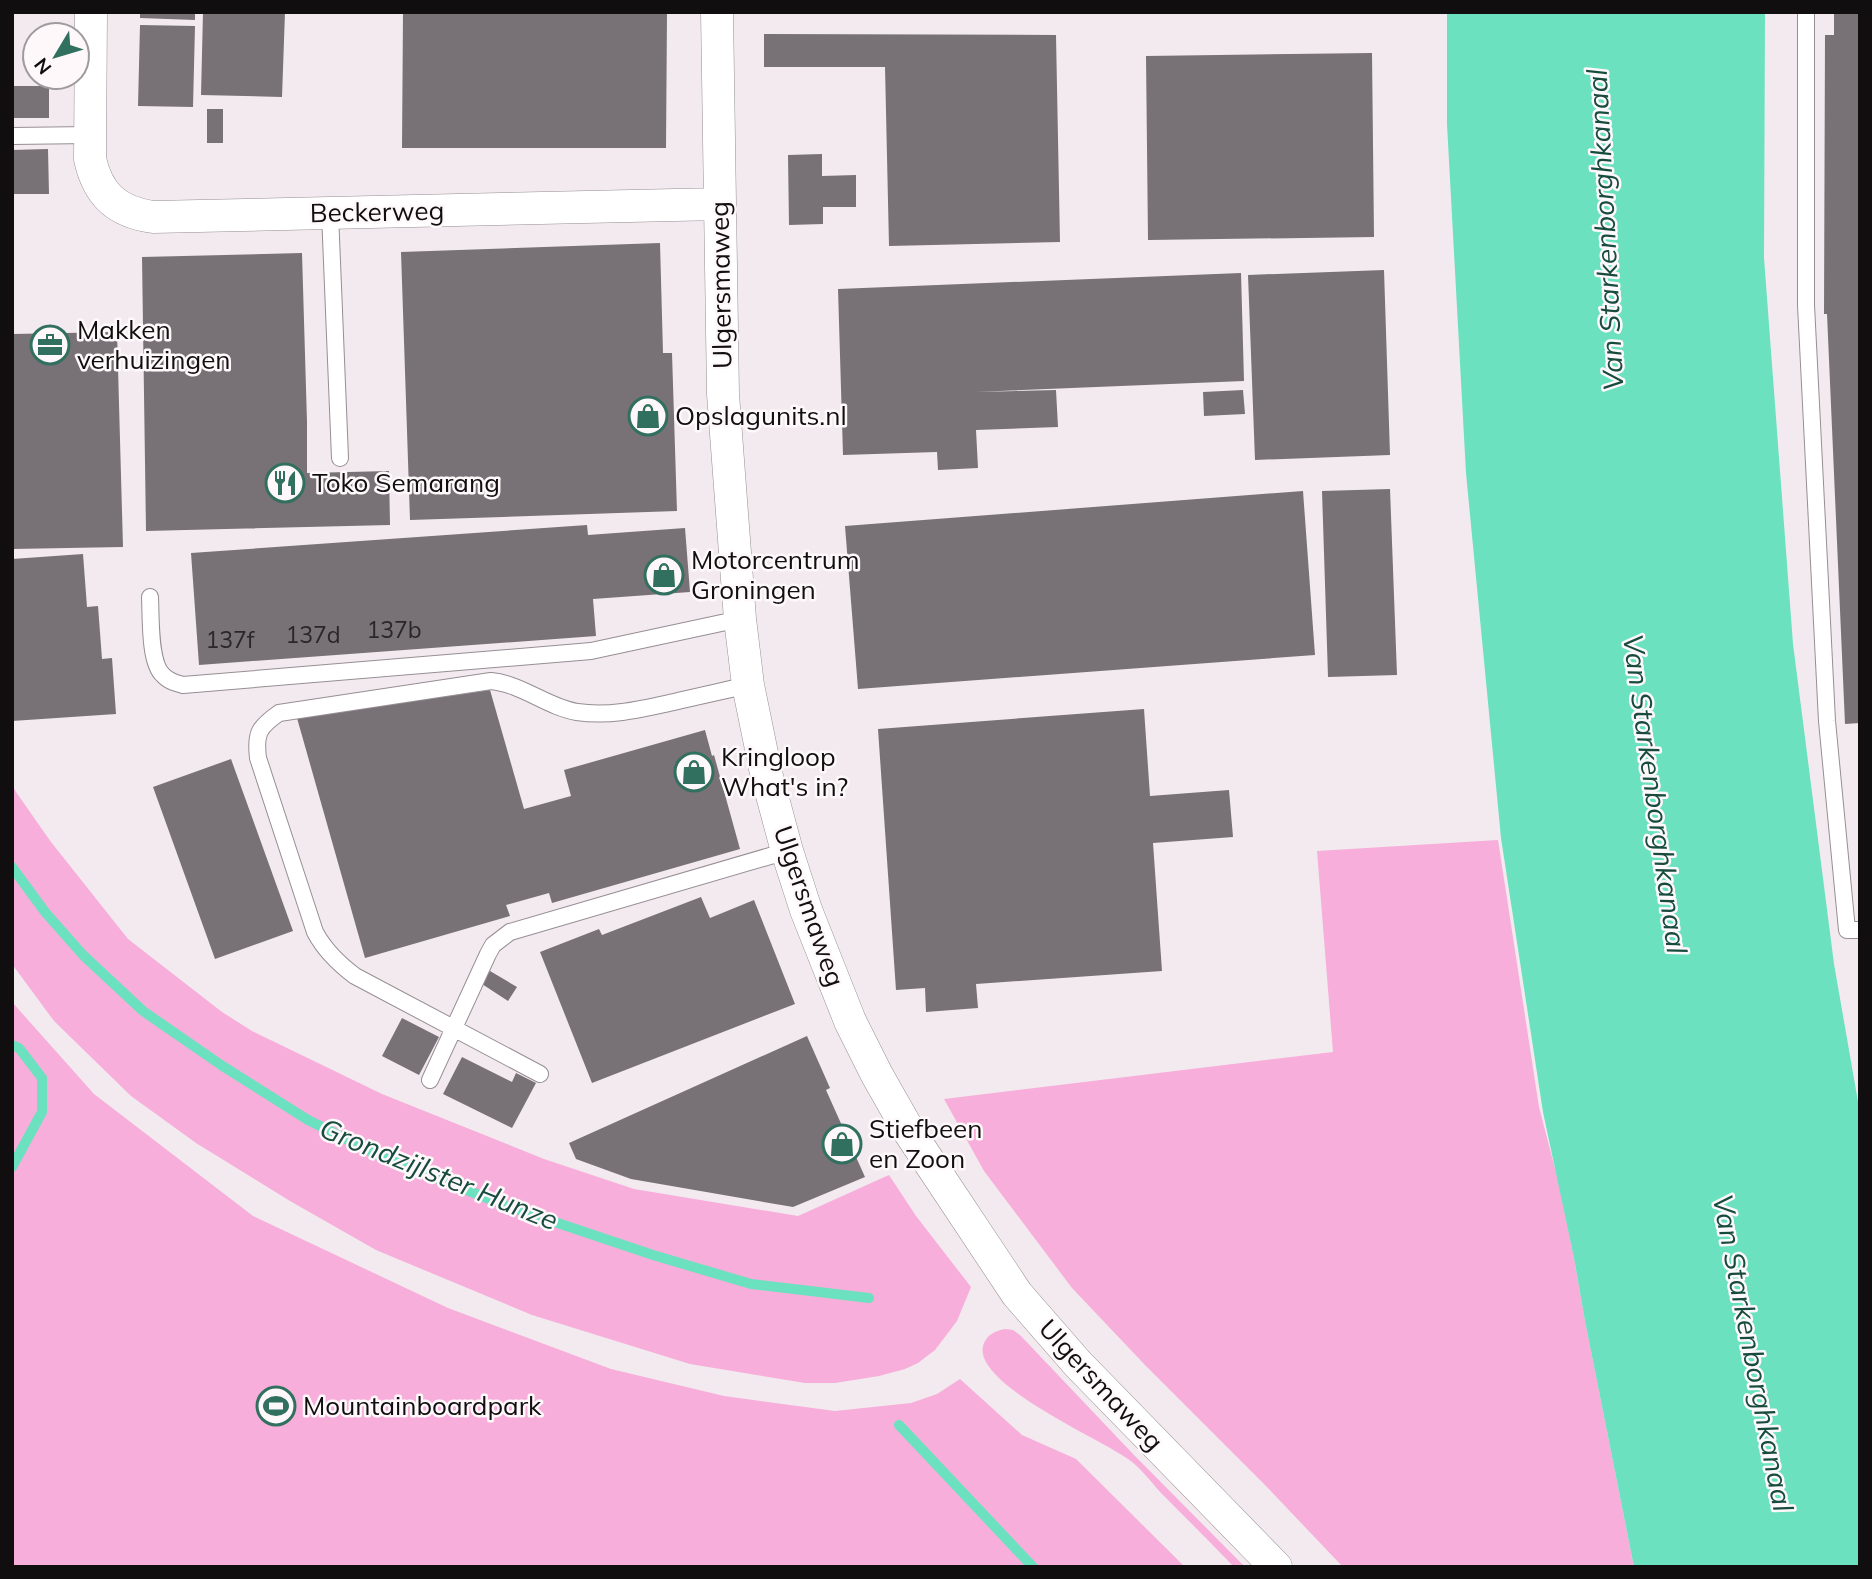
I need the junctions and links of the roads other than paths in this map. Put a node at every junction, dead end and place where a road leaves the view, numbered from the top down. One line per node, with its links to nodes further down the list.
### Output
1 (90, 12): 4 (street, Beckerweg)
2 (717, 12): 6 (street, Ulgersmaweg)
3 (1806, 12): 13 (lane)
4 (90, 135): 5 (lane); 7 (street, Beckerweg)
5 (12, 136)
6 (719, 204): 7 (street, Beckerweg); 10 (street, Ulgersmaweg)
7 (330, 213): 8 (lane)
8 (340, 458)
9 (150, 597): 10 (lane)
10 (740, 619): 11 (street, Ulgersmaweg)
11 (748, 685): 12 (street, Ulgersmaweg); 14 (lane)
12 (787, 851): 14 (lane); 17 (street, Ulgersmaweg)
13 (1860, 930)
14 (454, 1028): 15 (lane); 16 (lane)
15 (540, 1074)
16 (430, 1080)
17 (1276, 1567)

